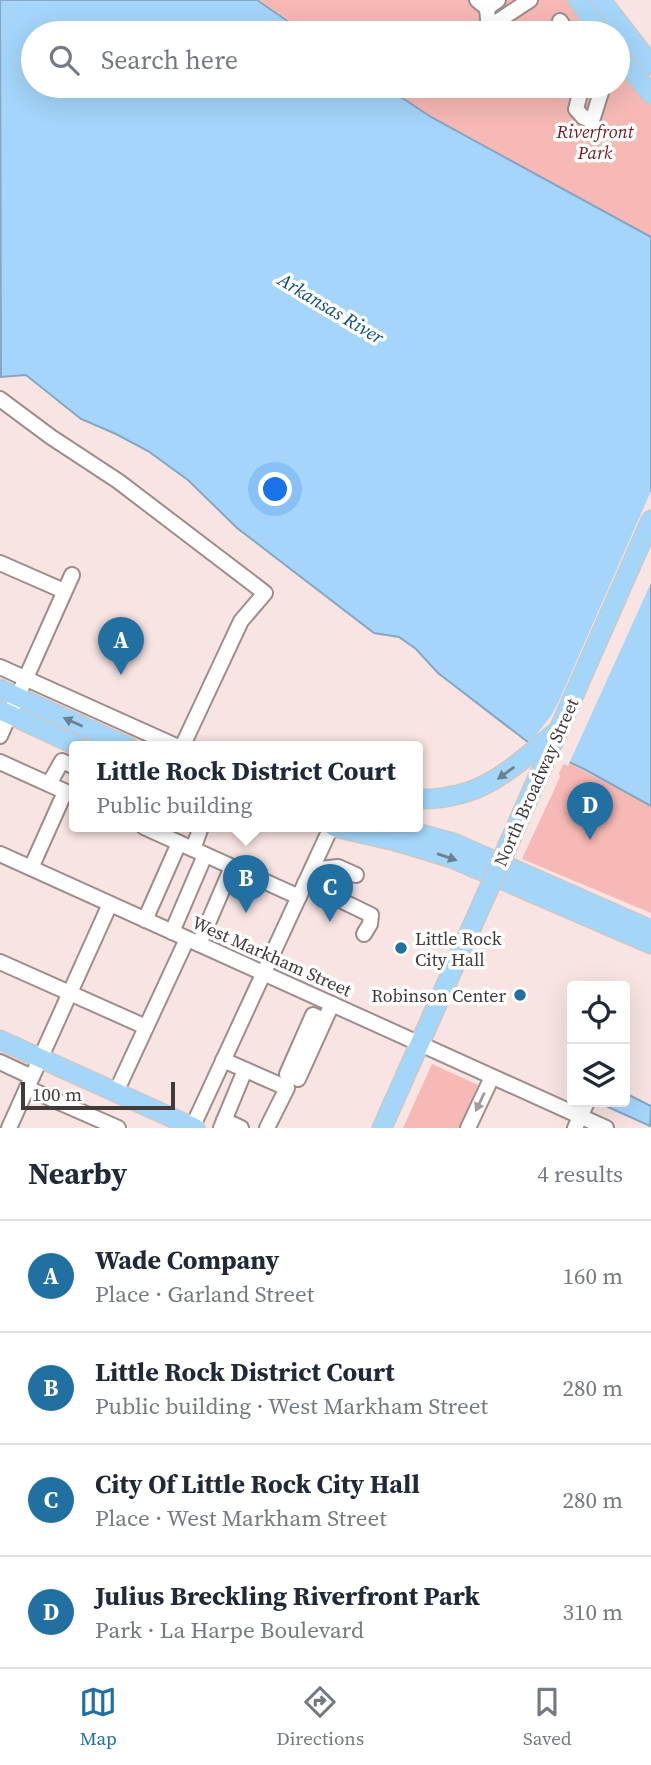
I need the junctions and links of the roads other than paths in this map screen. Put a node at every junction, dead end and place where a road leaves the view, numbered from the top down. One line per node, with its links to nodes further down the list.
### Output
1 (530, 0): 6 (street)
2 (578, 0): 7 (main road)
3 (601, 0): 8 (main road)
4 (488, 3): 5 (street)
5 (490, 21)
6 (505, 21)
7 (593, 21)
8 (617, 21)
9 (630, 38): 10 (main road)
10 (651, 65)
11 (630, 69): 12 (main road)
12 (651, 94)
13 (579, 98): 14 (street)
14 (599, 98)
15 (0, 399): 29 (street)
16 (651, 520): 25 (main road, North Broadway Street)
17 (0, 563): 19 (street)
18 (72, 575): 19 (street)
19 (64, 591): 21 (street)
20 (0, 667): 21 (street)
21 (25, 679): 23 (street); 28 (street)
22 (0, 689): 23 (main road)
23 (17, 697): 24 (street); 27 (main road, one-way to 23)
24 (5, 713): 26 (street); 30 (main road)
25 (559, 730): 36 (main road, one-way to 36); 63 (main road, North Broadway Street, bridge)
26 (0, 736)
27 (116, 741)
28 (166, 741)
29 (183, 741)
30 (69, 742)
31 (0, 762): 33 (street)
32 (69, 764): 33 (street)
33 (49, 784): 34 (street)
34 (69, 794)
35 (69, 796): 47 (street)
36 (423, 799)
37 (155, 832): 42 (street)
38 (201, 832): 43 (street)
39 (330, 832): 46 (street)
40 (336, 832): 56 (main road, one-way to 56)
41 (414, 832): 52 (main road)
42 (179, 843): 43 (street); 51 (street)
43 (199, 852): 45 (street); 53 (street)
44 (0, 854): 47 (street, West Markham Street)
45 (232, 867): 49 (street); 55 (street)
46 (313, 867): 48 (street); 49 (street)
47 (31, 868): 50 (street, West Markham Street)
48 (356, 876)
49 (302, 890): 54 (street); 58 (street)
50 (110, 904): 51 (street, West Markham Street); 59 (street)
51 (145, 920): 53 (street, West Markham Street)
52 (651, 930)
53 (172, 932): 55 (street, West Markham Street)
54 (364, 934)
55 (193, 942): 58 (street, West Markham Street); 61 (street)
56 (651, 944)
57 (0, 962): 59 (street)
58 (262, 973): 60 (street, West Markham Street); 65 (street)
59 (69, 994): 61 (street); 64 (street)
60 (332, 1004): 63 (street, West Markham Street); 70 (street)
61 (146, 1027): 71 (street)
62 (0, 1040): 64 (main road)
63 (420, 1044): 68 (street, West Markham Street); 79 (main road, North Broadway Street)
64 (40, 1058): 69 (street); 71 (main road)
65 (223, 1060): 67 (street); 76 (street)
66 (0, 1062): 69 (street)
67 (245, 1070): 70 (street); 73 (street)
68 (492, 1077): 72 (street, West Markham Street); 80 (street, one-way to 80)
69 (29, 1082): 74 (street); 75 (street)
70 (292, 1084): 78 (street)
71 (116, 1092): 76 (main road)
72 (578, 1122): 81 (street, West Markham Street)
73 (222, 1124): 77 (street)
74 (9, 1128)
75 (117, 1128)
76 (193, 1128)
77 (241, 1128)
78 (267, 1128)
79 (382, 1128)
80 (468, 1128)
81 (606, 1128)

